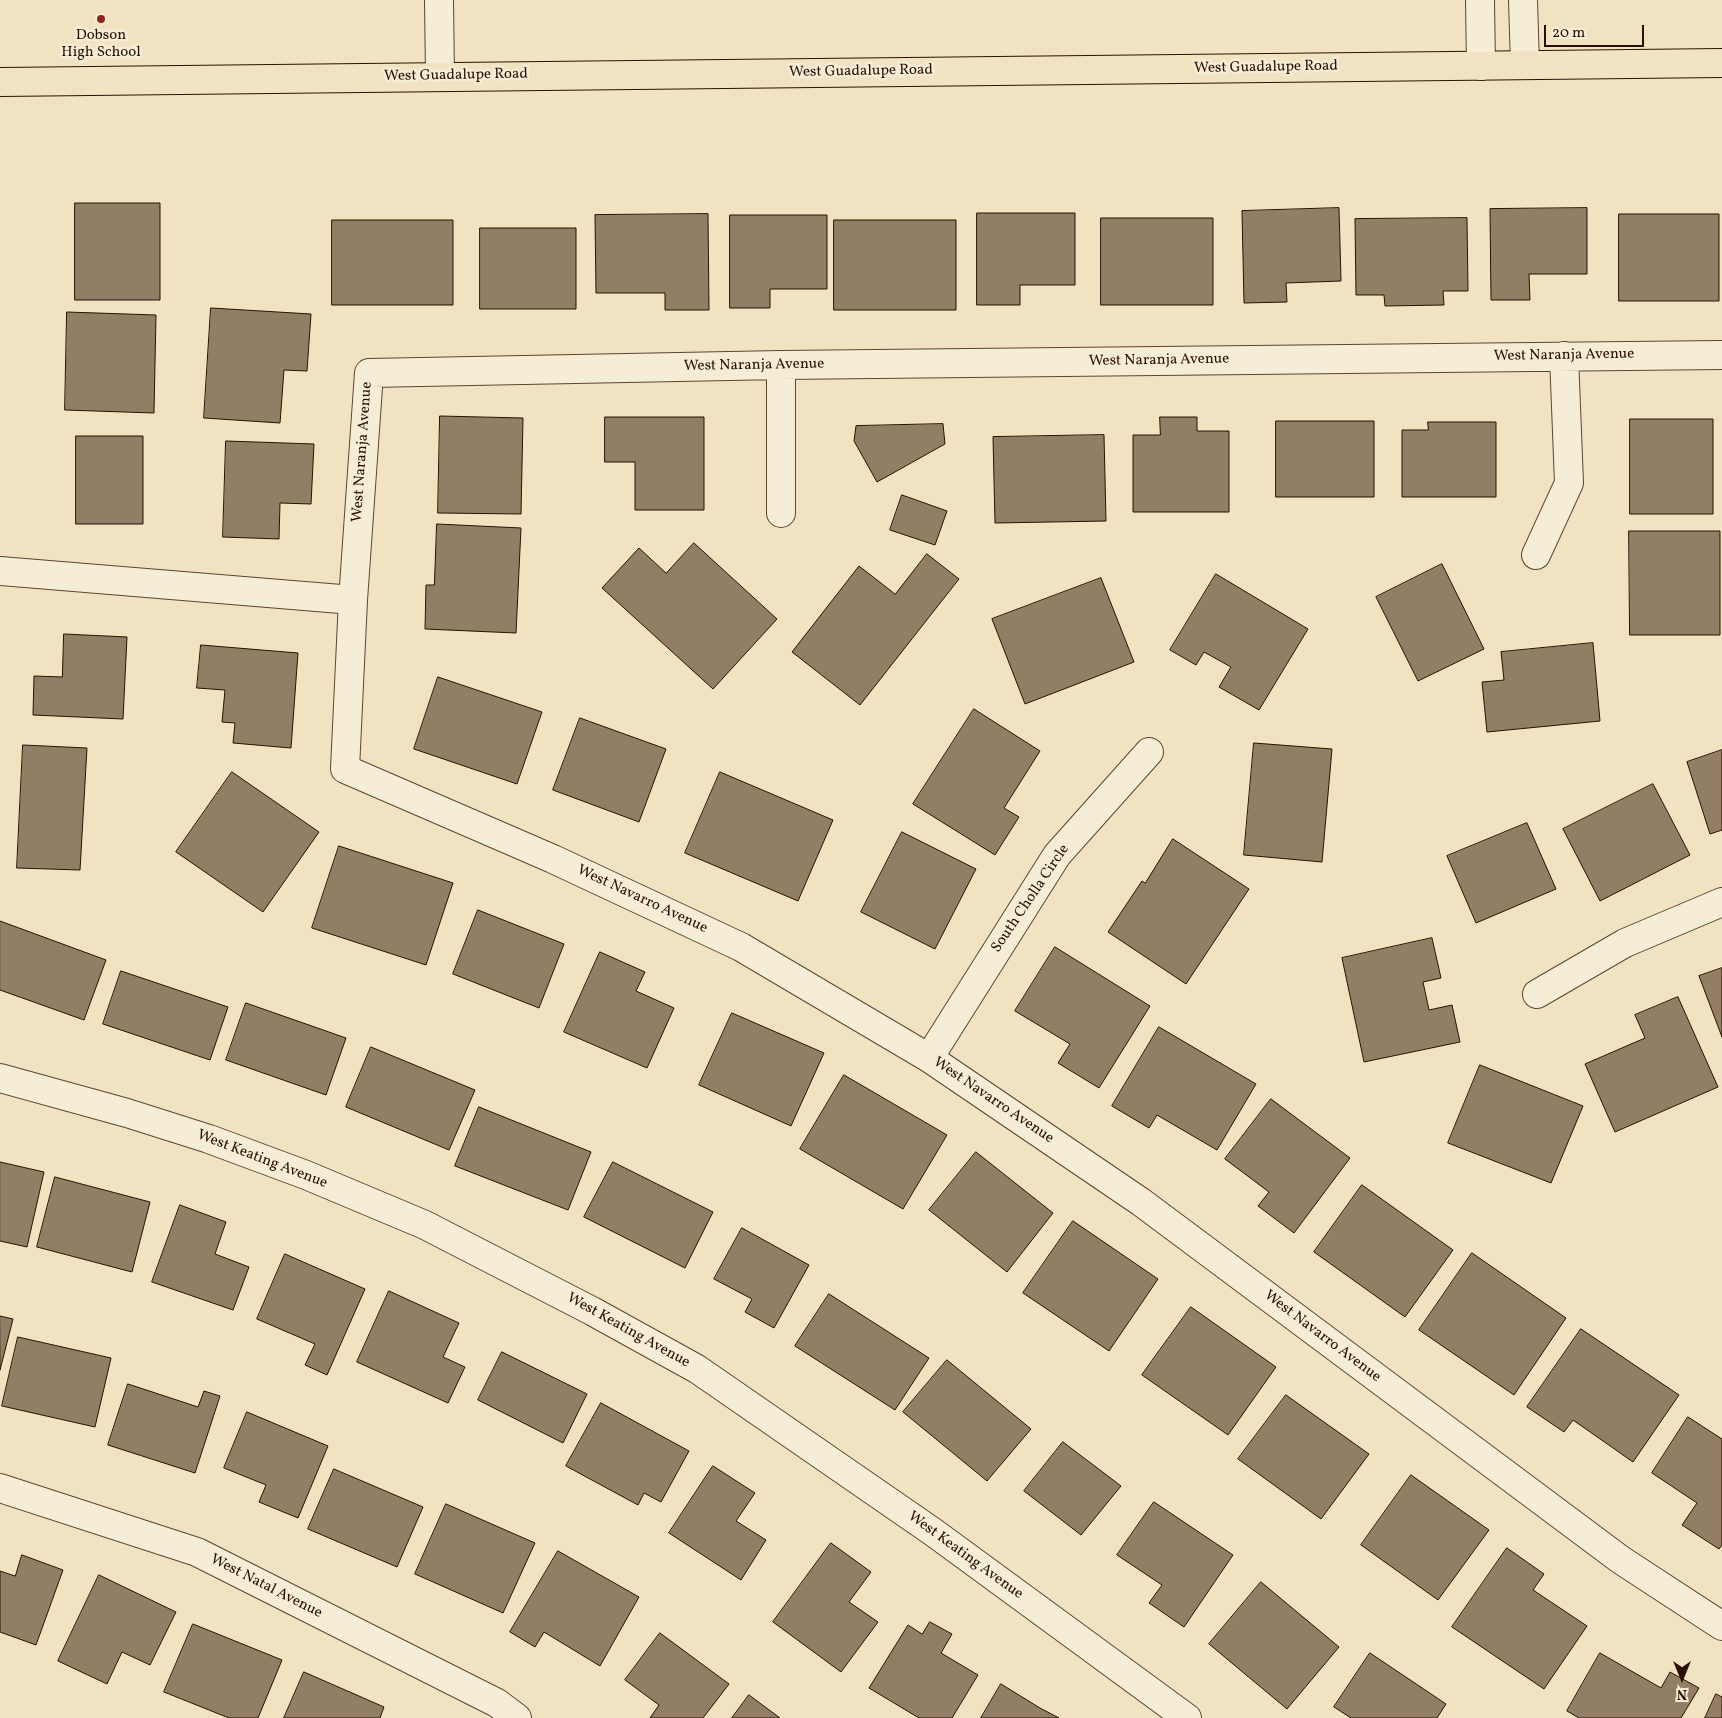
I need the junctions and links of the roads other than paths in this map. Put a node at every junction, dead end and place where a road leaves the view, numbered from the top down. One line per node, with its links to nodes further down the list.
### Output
1 (439, 0): 7 (street)
2 (1480, 0): 6 (street)
3 (1523, 0): 5 (street)
4 (1722, 63): 5 (main road, West Guadalupe Road)
5 (1525, 65): 6 (main road, West Guadalupe Road)
6 (1481, 66): 7 (main road, West Guadalupe Road)
7 (440, 76): 8 (main road, West Guadalupe Road)
8 (0, 82)
9 (1722, 355): 10 (street, West Naranja Avenue)
10 (1564, 356): 11 (street, West Naranja Avenue); 13 (street)
11 (781, 365): 12 (street); 15 (street, West Naranja Avenue)
12 (781, 513)
13 (1536, 555)
14 (0, 570): 15 (street)
15 (353, 600): 19 (street, West Navarro Avenue)
16 (1149, 752): 19 (street, South Cholla Circle)
17 (1722, 902): 18 (street)
18 (1537, 994)
19 (929, 1058): 22 (street, West Navarro Avenue)
20 (0, 1078): 24 (street, West Keating Avenue)
21 (0, 1488): 23 (street, West Natal Avenue)
22 (1722, 1626)
23 (517, 1718)
24 (1187, 1718)

